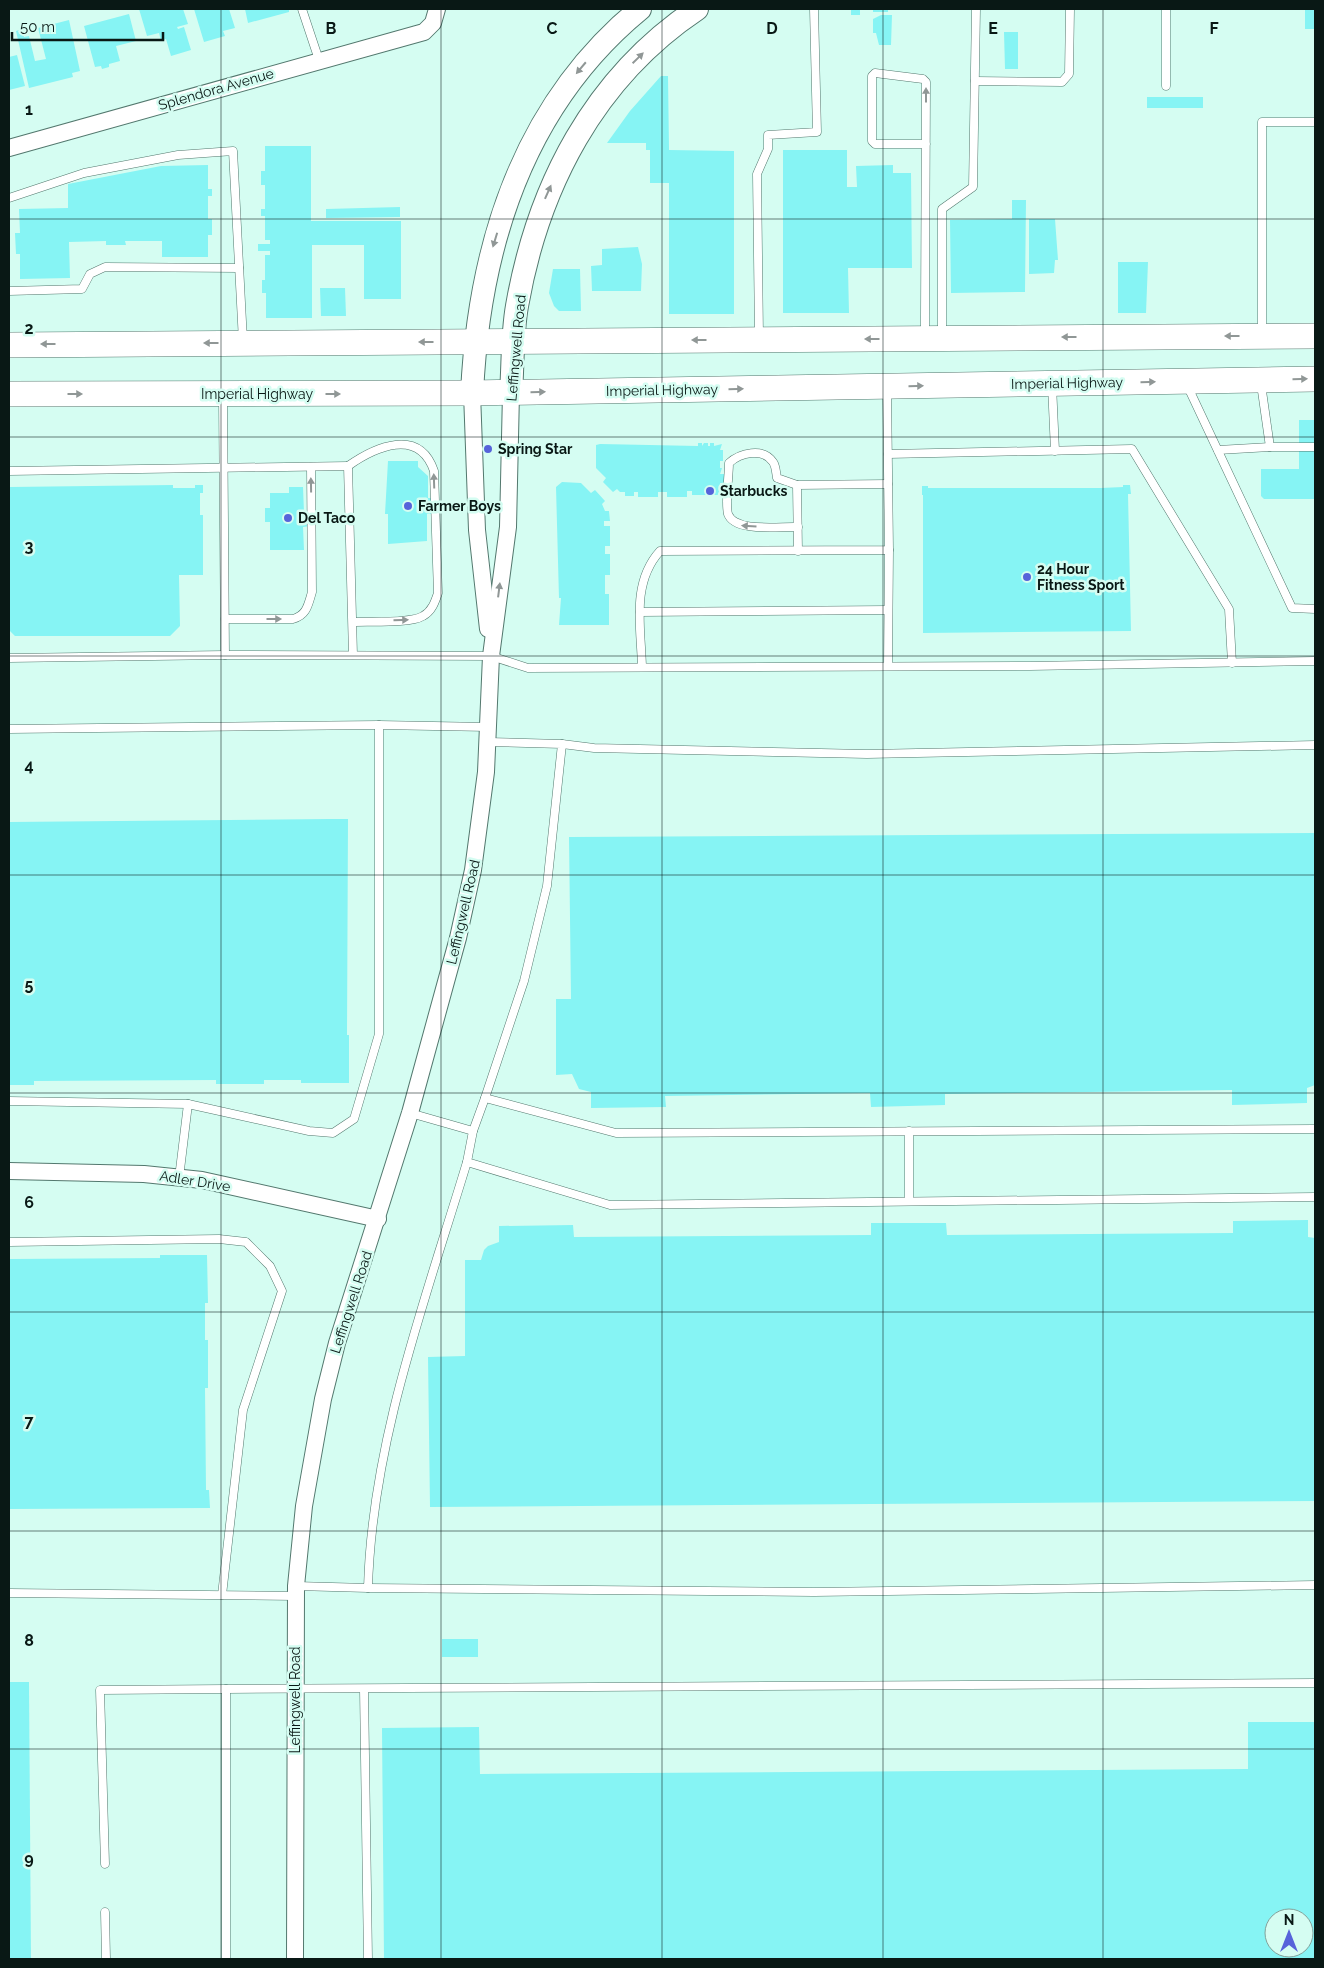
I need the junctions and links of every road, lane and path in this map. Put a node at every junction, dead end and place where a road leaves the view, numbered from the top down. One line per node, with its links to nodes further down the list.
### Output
1 (302, 9): 9 (lane)
2 (437, 9): 9 (street, Splendora Avenue)
3 (640, 9): 23 (main road, Leffingwell Road, one-way to 23)
4 (698, 9): 22 (main road, Leffingwell Road, one-way to 4)
5 (814, 9): 21 (lane)
6 (976, 9): 10 (lane)
7 (1070, 9): 10 (lane)
8 (1166, 9): 11 (lane)
9 (319, 60): 14 (street, Splendora Avenue)
10 (975, 81): 20 (lane)
11 (1166, 86)
12 (1315, 122): 18 (lane)
13 (926, 144): 13 (lane, one-way to 13); 20 (lane)
14 (9, 148)
15 (9, 198): 16 (lane)
16 (239, 268): 17 (lane); 24 (lane)
17 (9, 291)
18 (1262, 336): 19 (main road); 20 (main road, one-way to 20)
19 (1315, 336)
20 (934, 338): 21 (main road, one-way to 21)
21 (759, 340): 22 (main road, one-way to 22)
22 (515, 341): 23 (main road); 31 (main road, Leffingwell Road)
23 (474, 342): 24 (main road, one-way to 24); 34 (main road, Leffingwell Road)
24 (243, 343): 25 (main road, one-way to 25)
25 (9, 344)
26 (1315, 379): 27 (main road, Imperial Highway, one-way to 26)
27 (1260, 380): 28 (main road, Imperial Highway); 35 (lane)
28 (1185, 381): 29 (main road, Imperial Highway, one-way to 28); 37 (lane)
29 (1052, 383): 30 (main road, Imperial Highway, one-way to 29); 38 (lane)
30 (887, 386): 31 (main road, Imperial Highway, one-way to 30); 39 (lane)
31 (511, 393): 34 (main road, Imperial Highway); 56 (street, Leffingwell Road, one-way to 31)
32 (9, 394): 33 (main road, Imperial Highway, one-way to 33)
33 (223, 394): 34 (main road, Imperial Highway, one-way to 34); 42 (lane)
34 (472, 394): 56 (street, Leffingwell Road)
35 (1270, 447): 36 (lane); 37 (lane)
36 (1315, 447)
37 (1218, 450): 49 (lane)
38 (1055, 451): 39 (lane); 59 (lane)
39 (888, 454): 44 (lane)
40 (348, 466): 41 (lane); 53 (lane); 53 (lane, one-way to 40)
41 (311, 467): 42 (lane); 52 (lane, one-way to 41)
42 (223, 469): 43 (lane); 52 (lane)
43 (9, 471)
44 (888, 484): 45 (lane); 47 (lane)
45 (797, 485): 46 (lane); 46 (lane, one-way to 45)
46 (798, 526): 48 (lane)
47 (889, 550): 48 (lane); 50 (lane)
48 (798, 551): 51 (lane)
49 (1315, 609)
50 (888, 610): 51 (lane); 60 (lane)
51 (640, 612): 61 (lane)
52 (225, 619): 54 (lane)
53 (353, 622): 55 (lane)
54 (225, 654): 55 (lane); 57 (lane)
55 (354, 655): 56 (lane)
56 (491, 656): 61 (lane); 64 (street, Leffingwell Road)
57 (9, 658)
58 (1315, 661): 59 (lane)
59 (1232, 663): 60 (lane)
60 (888, 666): 61 (lane)
61 (642, 667)
62 (379, 725): 63 (lane); 64 (lane); 69 (lane)
63 (9, 729)
64 (489, 734): 65 (lane); 70 (street, Leffingwell Road)
65 (562, 744): 66 (lane); 67 (lane)
66 (1315, 745)
67 (485, 1098): 72 (lane); 73 (lane)
68 (9, 1101): 69 (lane)
69 (188, 1104): 76 (lane)
70 (410, 1113): 72 (lane); 79 (street, Leffingwell Road)
71 (1315, 1129): 73 (lane)
72 (473, 1131): 74 (lane)
73 (909, 1132): 78 (lane)
74 (467, 1162): 78 (lane); 82 (lane)
75 (9, 1171): 76 (street, Adler Drive)
76 (179, 1178): 79 (street, Adler Drive)
77 (1315, 1197): 78 (lane)
78 (910, 1202)
79 (378, 1219): 83 (street, Leffingwell Road)
80 (9, 1242): 85 (lane)
81 (1315, 1585): 82 (lane)
82 (368, 1588): 83 (lane)
83 (296, 1591): 85 (lane); 89 (street, Leffingwell Road)
84 (9, 1593): 85 (lane)
85 (222, 1595)
86 (1315, 1683): 88 (lane)
87 (226, 1689): 89 (lane); 90 (lane); 93 (lane)
88 (364, 1689): 89 (lane); 95 (lane)
89 (294, 1690): 94 (street, Leffingwell Road)
90 (105, 1864)
91 (105, 1912): 92 (lane)
92 (106, 1959)
93 (226, 1959)
94 (295, 1959)
95 (368, 1959)

